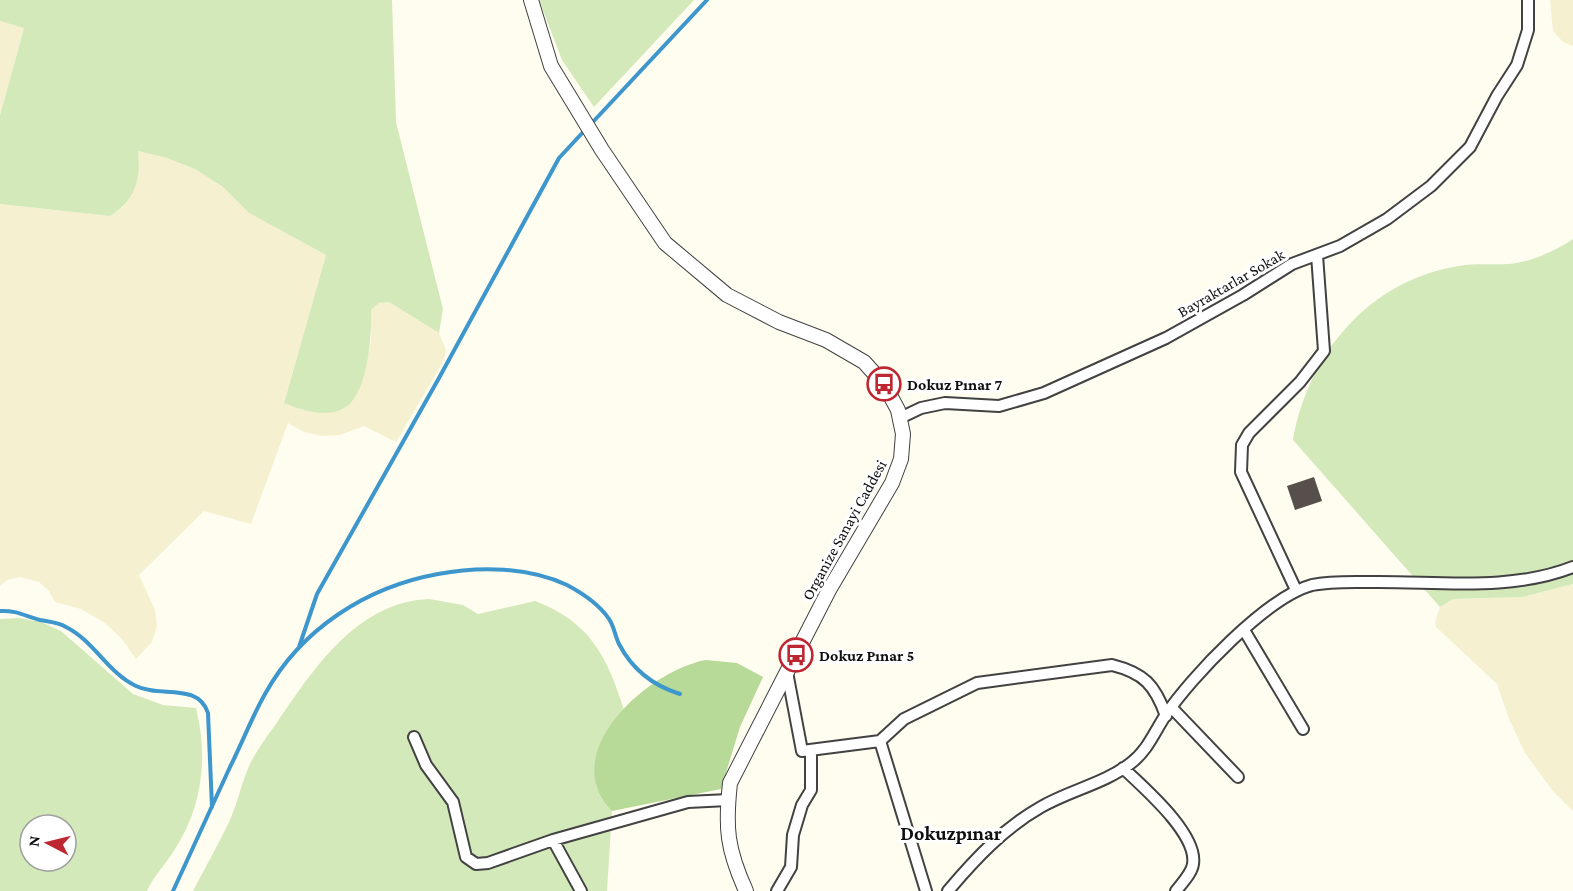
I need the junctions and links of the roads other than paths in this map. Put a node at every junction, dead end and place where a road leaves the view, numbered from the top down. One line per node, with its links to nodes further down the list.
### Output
1 (531, 0): 4 (street, Organize Sanayi Caddesi)
2 (1528, 0): 3 (street, Bayraktarlar Sokak)
3 (1317, 255): 4 (street, Bayraktarlar Sokak); 6 (street)
4 (900, 418): 8 (street, Organize Sanayi Caddesi)
5 (1573, 567): 6 (street)
6 (1296, 590): 7 (street)
7 (1244, 630): 9 (street); 10 (street)
8 (787, 672): 13 (street); 16 (street, Organize Sanayi Caddesi)
9 (1169, 712): 12 (street); 14 (street); 15 (street)
10 (1303, 729)
11 (414, 737): 17 (street)
12 (880, 741): 13 (street); 21 (street)
13 (811, 752): 20 (street)
14 (1123, 768): 22 (street); 23 (street)
15 (1238, 777)
16 (728, 801): 17 (street); 19 (street, Organize Sanayi Caddesi)
17 (553, 840): 18 (street)
18 (581, 891)
19 (746, 891)
20 (777, 891)
21 (926, 891)
22 (948, 891)
23 (1176, 891)

